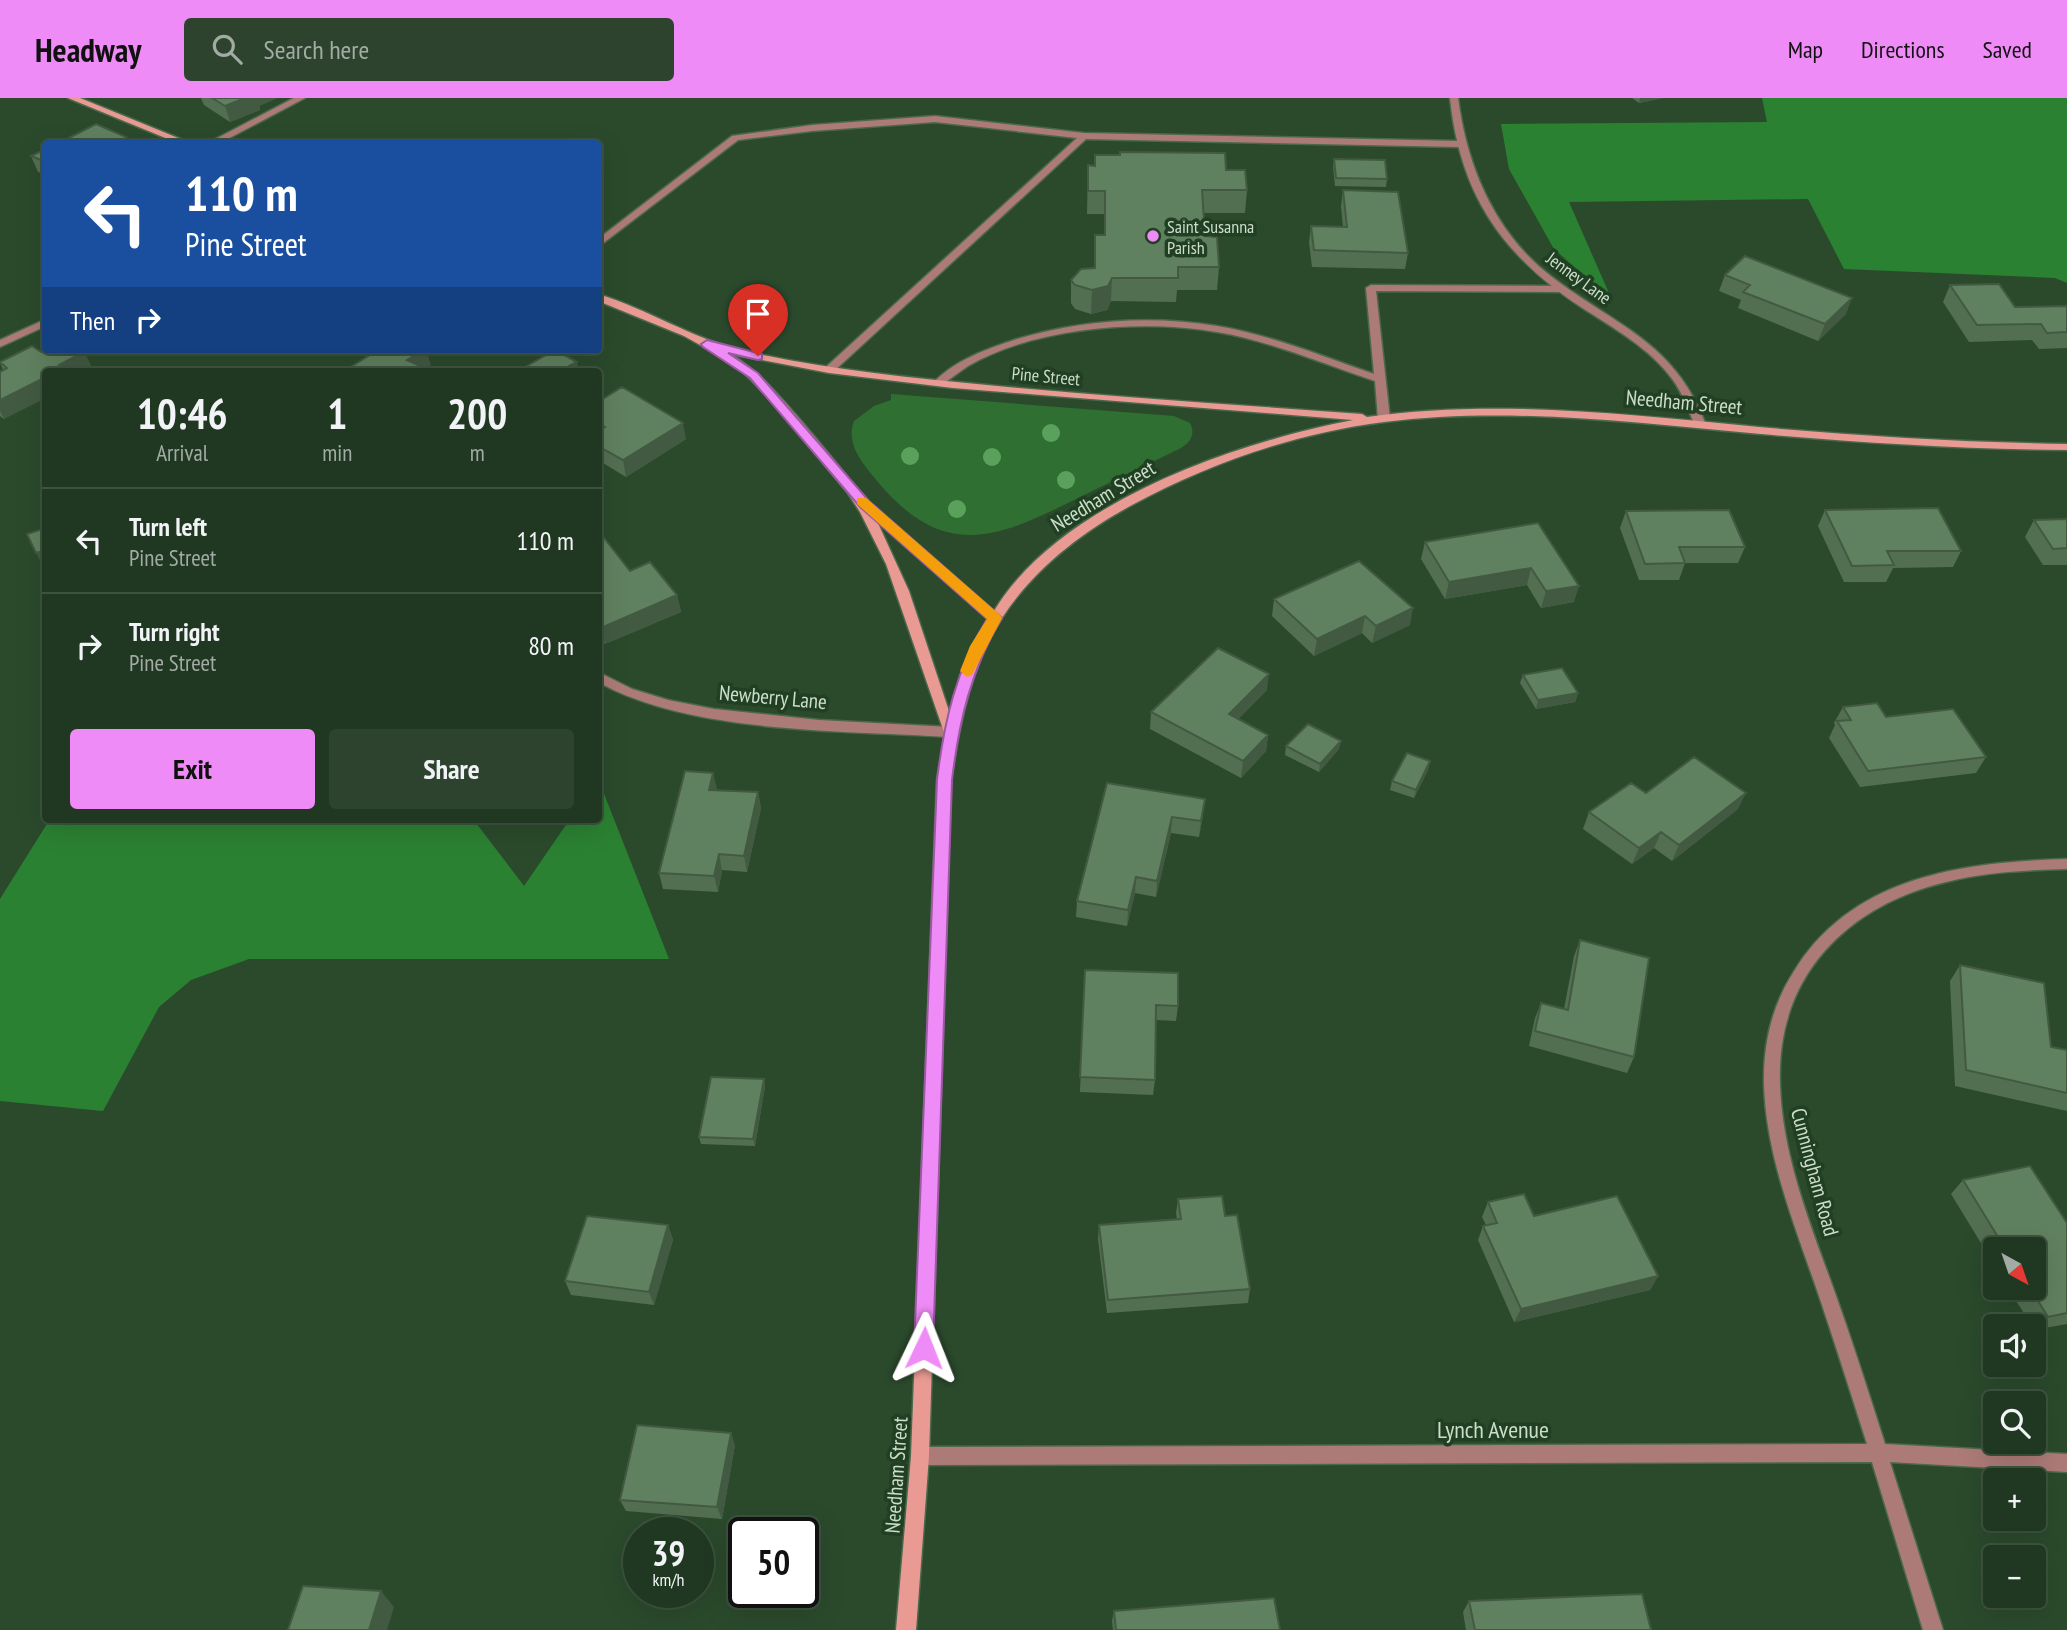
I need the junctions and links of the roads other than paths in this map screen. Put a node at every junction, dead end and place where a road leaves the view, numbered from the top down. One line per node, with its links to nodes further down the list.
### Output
1 (72, 98): 5 (main road)
2 (301, 98): 6 (street)
3 (1454, 98): 7 (street, Jenney Lane)
4 (1084, 135): 7 (street); 8 (street); 14 (street)
5 (179, 140)
6 (218, 140)
7 (1460, 144): 9 (street, Jenney Lane)
8 (602, 241)
9 (1562, 289): 15 (street); 18 (street, Jenney Lane)
10 (602, 299): 13 (main road, Pine Street)
11 (42, 325): 12 (street)
12 (0, 344)
13 (707, 344): 14 (main road, Pine Street); 20 (main road, Pine Street)
14 (830, 369): 16 (main road, Pine Street)
15 (1380, 379): 16 (street); 17 (street)
16 (938, 383): 17 (main road, Pine Street)
17 (1384, 419): 18 (main road, Needham Street); 21 (main road, Needham Street)
18 (1700, 425): 19 (main road, Needham Street)
19 (2067, 447)
20 (854, 494): 21 (main road, Pine Street); 23 (main road, Pine Street)
21 (995, 618): 23 (main road, Needham Street)
22 (602, 678): 23 (street, Newberry Lane)
23 (950, 733): 26 (main road, Needham Street)
24 (2067, 864): 25 (street, Cunningham Road)
25 (1879, 1453): 26 (street, Lynch Avenue); 27 (street, Lynch Avenue); 29 (street, Cunningham Road)
26 (920, 1456): 28 (main road, Needham Street)
27 (2067, 1463)
28 (906, 1630)
29 (1933, 1630)

